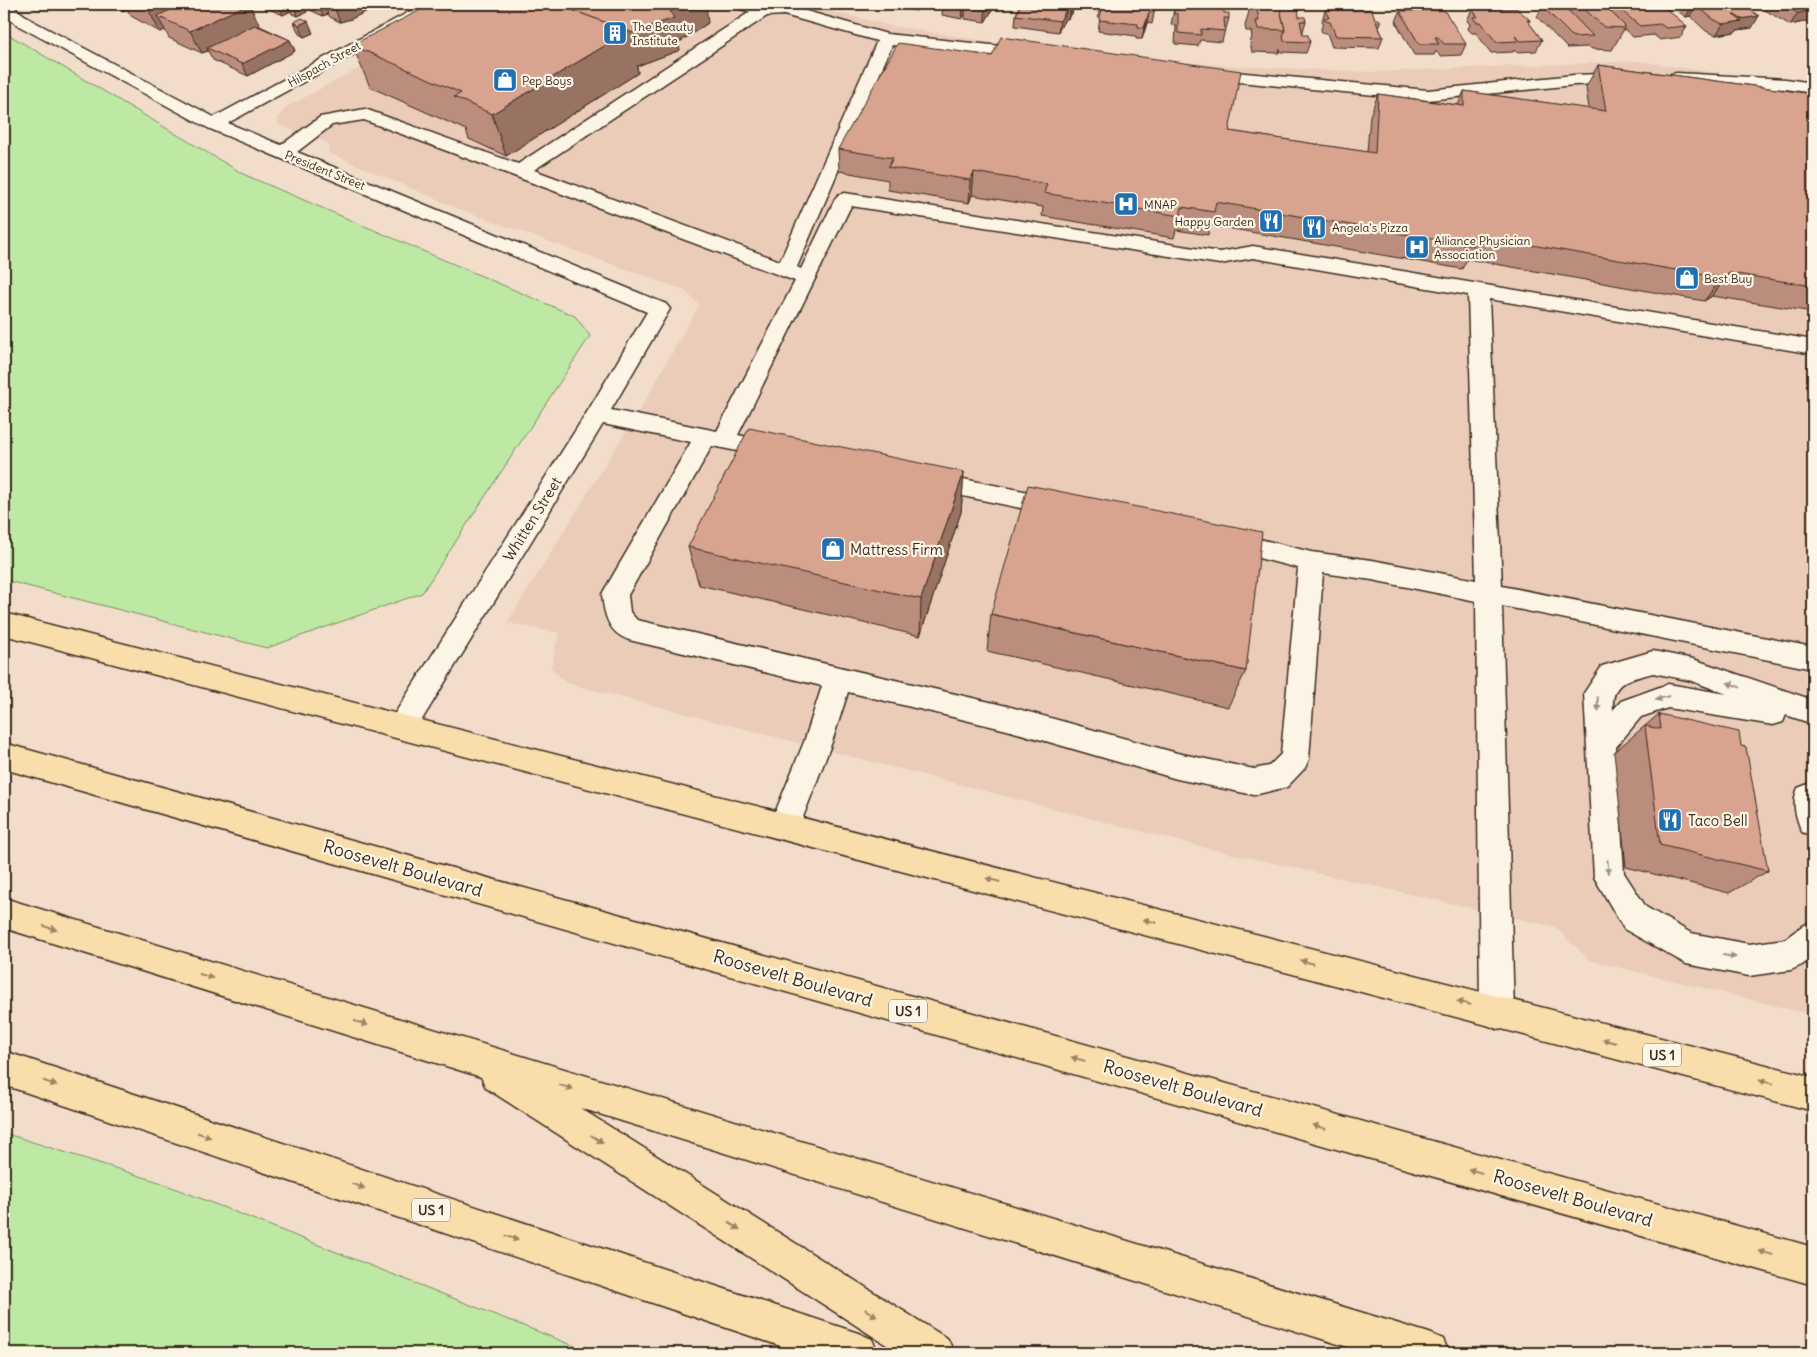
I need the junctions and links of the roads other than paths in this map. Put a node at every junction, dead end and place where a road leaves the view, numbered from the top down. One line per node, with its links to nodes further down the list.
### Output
1 (435, 4): 9 (street, Hilspach Street)
2 (741, 4): 4 (street)
3 (4, 7): 9 (street, President Street)
4 (763, 11): 5 (street); 11 (street)
5 (886, 39): 6 (street); 12 (street)
6 (1046, 55)
7 (1189, 72): 8 (street)
8 (1813, 88)
9 (214, 124): 10 (street, President Street)
10 (283, 153): 11 (street); 17 (street, President Street)
11 (520, 171): 14 (street)
12 (818, 195): 13 (street); 14 (street)
13 (845, 199): 15 (street); 16 (street)
14 (786, 270): 15 (street)
15 (807, 278): 20 (street)
16 (1478, 291): 18 (street); 26 (street)
17 (659, 309): 19 (street, Whitten Street)
18 (1813, 347)
19 (597, 415): 20 (street); 32 (street, Whitten Street)
20 (715, 439): 21 (street); 29 (street)
21 (799, 455)
22 (904, 476): 23 (street)
23 (1078, 511)
24 (1205, 536): 25 (street)
25 (1311, 562): 26 (street); 29 (street)
26 (1489, 593): 28 (street); 40 (street)
27 (4, 624): 32 (highway, US 1)
28 (1813, 658)
29 (839, 677): 37 (street)
30 (1813, 712): 33 (street, one-way to 33)
31 (1813, 721): 33 (street, one-way to 33)
32 (402, 727): 37 (highway, US 1)
33 (1601, 743): 39 (street, one-way to 39)
34 (4, 756): 44 (highway, Roosevelt Boulevard / US 1, one-way to 34)
35 (1813, 798): 36 (street)
36 (1813, 822)
37 (784, 825): 40 (highway, US 1, one-way to 37)
38 (4, 913): 41 (highway, one-way to 41)
39 (1813, 937)
40 (1497, 1012): 43 (highway, US 1, one-way to 40)
41 (468, 1056): 46 (highway, one-way to 46); 47 (highway, one-way to 47)
42 (4, 1068): 45 (highway, US 1, one-way to 45)
43 (1813, 1094)
44 (1813, 1266)
45 (858, 1353)
46 (934, 1353)
47 (1429, 1353)

